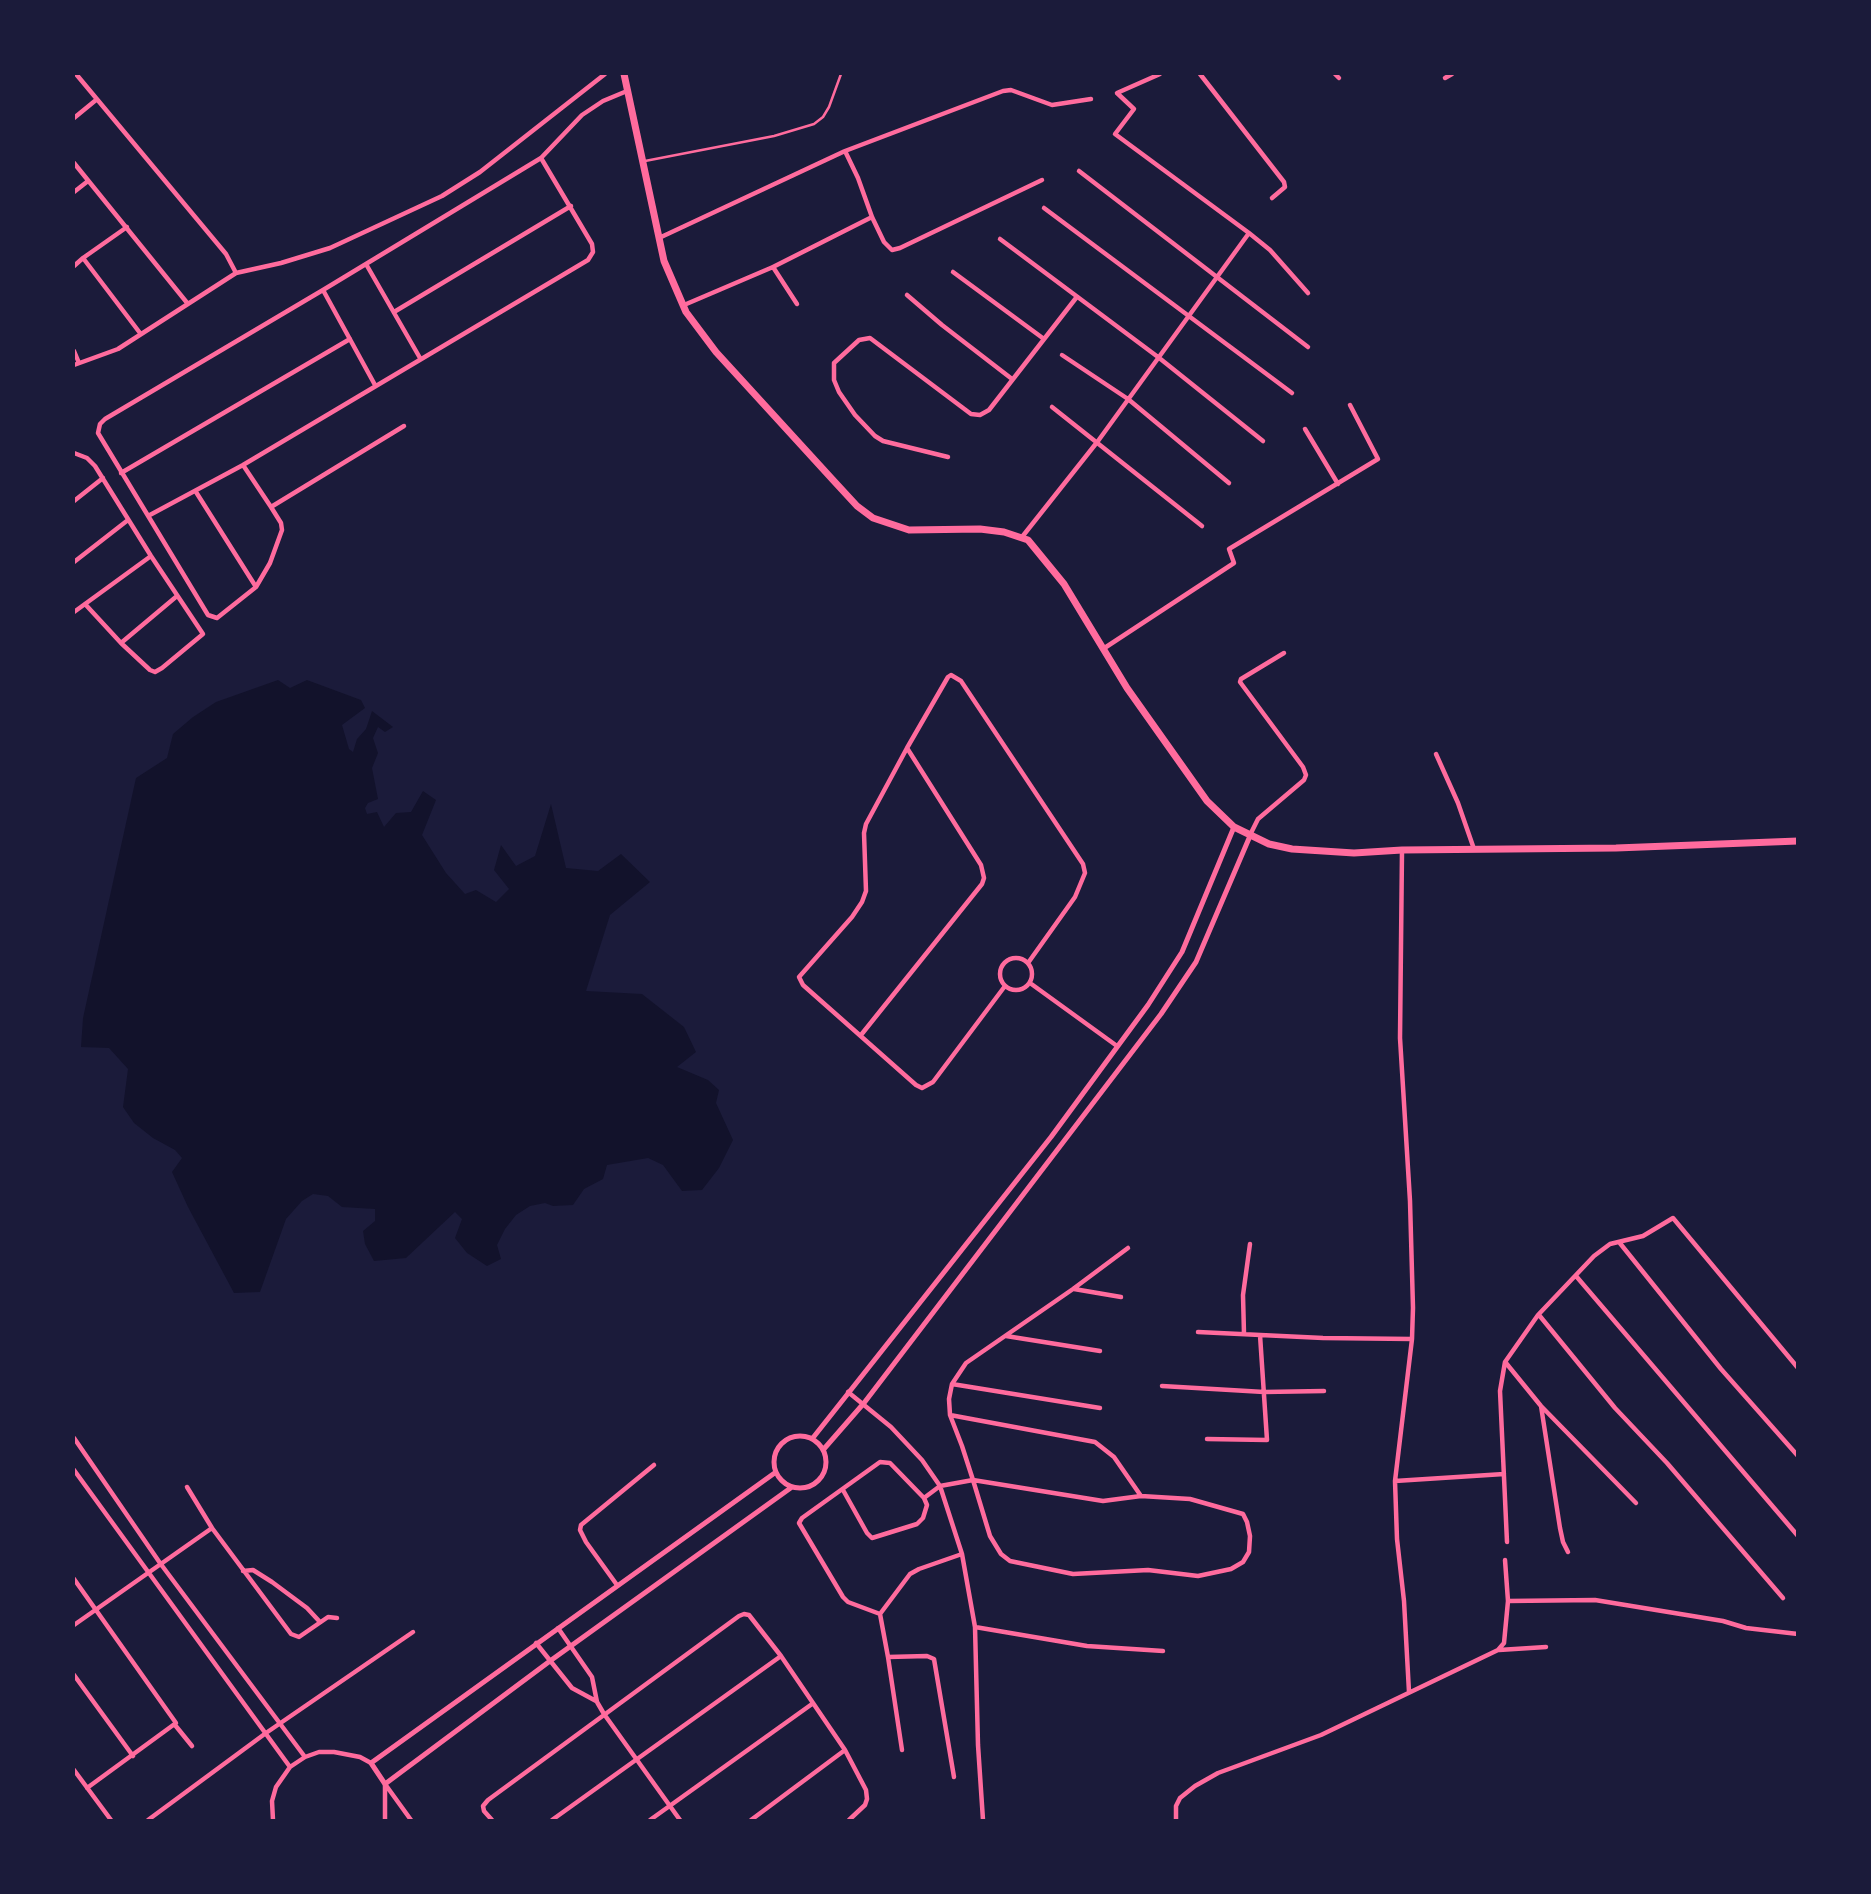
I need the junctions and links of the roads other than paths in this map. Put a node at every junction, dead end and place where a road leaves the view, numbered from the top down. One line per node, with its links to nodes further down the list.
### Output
1 (76, 74): 11 (street)
2 (604, 74): 34 (street)
3 (624, 74): 9 (highway)
4 (841, 74): 15 (lane)
5 (1160, 74): 26 (street)
6 (1200, 74): 21 (street)
7 (1452, 74): 8 (street)
8 (1445, 78)
9 (628, 91): 14 (street); 15 (highway)
10 (1091, 99): 13 (street)
11 (96, 100): 12 (street); 34 (street)
12 (74, 118)
13 (845, 151): 24 (street); 27 (street)
14 (541, 158): 22 (street); 30 (street)
15 (642, 162): 27 (highway)
16 (74, 163): 19 (street)
17 (1079, 171): 35 (street)
18 (1042, 180): 24 (street)
19 (88, 181): 20 (street); 25 (street)
20 (74, 192)
21 (1272, 198)
22 (570, 206): 43 (street); 52 (street)
23 (1044, 208): 44 (street)
24 (872, 217): 32 (street)
25 (127, 227): 29 (street); 40 (street)
26 (1249, 233): 35 (street); 37 (street)
27 (659, 238): 42 (highway)
28 (1000, 239): 39 (street)
29 (83, 258): 31 (street); 45 (street)
30 (366, 264): 36 (street); 43 (street)
31 (74, 266)
32 (773, 267): 41 (street); 42 (street)
33 (953, 272): 47 (street)
34 (236, 273): 40 (street)
35 (1217, 275): 44 (street); 48 (street)
36 (323, 290): 46 (street); 67 (street)
37 (1308, 293)
38 (907, 295): 54 (street)
39 (1076, 298): 47 (street); 51 (street)
40 (188, 304): 45 (street)
41 (797, 304)
42 (683, 305): 77 (highway)
43 (394, 312): 52 (street)
44 (1188, 315): 51 (street); 56 (street)
45 (140, 333): 53 (street)
46 (349, 338): 55 (street); 67 (street)
47 (1044, 339): 54 (street)
48 (1308, 347)
49 (74, 351): 53 (street)
50 (1062, 355): 57 (street)
51 (1158, 357): 57 (street); 63 (street)
52 (420, 358): 55 (street)
53 (76, 364)
54 (1012, 379): 65 (street)
55 (375, 385): 66 (street)
56 (1292, 393)
57 (1128, 399): 62 (street); 69 (street)
58 (1350, 405): 70 (street)
59 (1052, 407): 62 (street)
60 (404, 426): 73 (street)
61 (1305, 429): 70 (street)
62 (1098, 441): 76 (street); 77 (street)
63 (1264, 441)
64 (74, 453): 68 (street)
65 (948, 457)
66 (243, 465): 71 (street); 73 (street)
67 (121, 473): 74 (street)
68 (103, 478): 72 (street); 75 (street)
69 (1229, 483)
70 (1338, 484): 85 (street)
71 (196, 492): 74 (street); 80 (street)
72 (74, 501)
73 (271, 508): 80 (street)
74 (148, 516): 80 (street)
75 (128, 520): 78 (street); 79 (street)
76 (1202, 526)
77 (1022, 537): 85 (highway)
78 (151, 556): 81 (street); 82 (street)
79 (74, 562)
80 (256, 587)
81 (177, 596): 84 (street); 84 (street)
82 (85, 604): 83 (street); 84 (street)
83 (74, 612)
84 (121, 643)
85 (1104, 649): 89 (highway)
86 (1284, 653): 90 (street)
87 (907, 748): 94 (street); 99 (street); 99 (street)
88 (1436, 754): 93 (street)
89 (1234, 827): 90 (highway); 97 (street)
90 (1250, 836): 92 (highway); 98 (street)
91 (1797, 841): 93 (highway)
92 (1402, 850): 93 (highway); 116 (street)
93 (1474, 850)
94 (1028, 962): 95 (street); 96 (street)
95 (1030, 983): 96 (street); 100 (street)
96 (1005, 986): 99 (street)
97 (1145, 1010): 98 (street); 100 (street)
98 (1158, 1018): 102 (street)
99 (861, 1035)
100 (1117, 1046): 101 (street)
101 (1103, 1066): 102 (street); 103 (street)
102 (1114, 1076): 104 (street)
103 (1051, 1137): 104 (street); 123 (street)
104 (1060, 1145): 125 (street)
105 (1619, 1242): 108 (street); 119 (street); 133 (street)
106 (1250, 1244): 113 (street)
107 (1128, 1248): 109 (street)
108 (1576, 1276): 111 (street); 148 (street)
109 (1073, 1289): 110 (street); 115 (street)
110 (1121, 1297)
111 (1538, 1315): 118 (street); 158 (street)
112 (1198, 1332): 113 (street)
113 (1244, 1334): 114 (street)
114 (1260, 1335): 116 (street); 124 (street)
115 (1005, 1336): 117 (street); 120 (street)
116 (1412, 1339): 139 (street)
117 (1100, 1351)
118 (1505, 1362): 126 (street); 137 (street)
119 (1797, 1368)
120 (952, 1384): 127 (street); 128 (street)
121 (1162, 1386): 124 (street)
122 (1324, 1391): 124 (street)
123 (848, 1392): 125 (street); 130 (street)
124 (1264, 1392): 131 (street)
125 (864, 1403): 132 (street); 140 (street)
126 (1541, 1406): 146 (street); 150 (street)
127 (1100, 1408)
128 (950, 1415): 138 (street); 144 (street)
129 (74, 1438): 153 (street)
130 (812, 1439): 132 (street); 136 (street)
131 (1207, 1439)
132 (823, 1450): 142 (street)
133 (1797, 1456)
134 (654, 1465): 157 (street)
135 (74, 1469): 155 (street)
136 (776, 1472): 142 (street); 157 (street)
137 (1504, 1474): 139 (street); 149 (street)
138 (973, 1480): 140 (street); 144 (street); 144 (street)
139 (1395, 1481): 178 (street)
140 (940, 1486): 145 (street); 151 (street)
141 (187, 1487): 147 (street)
142 (792, 1487): 170 (street)
143 (842, 1490): 145 (street); 145 (street); 161 (street)
144 (1141, 1496)
145 (924, 1498)
146 (1636, 1503)
147 (212, 1528): 153 (street); 154 (street)
148 (1797, 1536)
149 (1507, 1542)
150 (1568, 1552)
151 (962, 1554): 161 (street); 165 (street)
152 (1505, 1560): 159 (street)
153 (160, 1563): 155 (street); 182 (street)
154 (243, 1571): 163 (street); 163 (street)
155 (148, 1572): 160 (street); 184 (street)
156 (74, 1579): 160 (street)
157 (617, 1585): 166 (street)
158 (1783, 1598)
159 (1508, 1601): 168 (street); 172 (street)
160 (95, 1609): 164 (street); 183 (street)
161 (880, 1614): 175 (street)
162 (337, 1618): 163 (street)
163 (320, 1622)
164 (74, 1625)
165 (975, 1627): 173 (street); 209 (street)
166 (558, 1628): 169 (street); 170 (street)
167 (413, 1632): 182 (street)
168 (1797, 1634)
169 (536, 1643): 176 (street); 191 (street)
170 (571, 1646): 176 (street); 179 (street)
171 (1546, 1647): 172 (street)
172 (1498, 1650): 178 (street)
173 (1163, 1651)
174 (780, 1656): 180 (street); 181 (street); 190 (street)
175 (888, 1657): 186 (street); 194 (street)
176 (550, 1661): 179 (street); 195 (street)
177 (74, 1675): 188 (street)
178 (1409, 1692): 210 (street)
179 (597, 1702): 181 (street)
180 (812, 1704): 187 (street); 197 (street)
181 (604, 1714): 190 (street); 204 (street)
182 (280, 1724): 184 (street); 189 (street)
183 (175, 1725): 185 (street); 188 (street)
184 (266, 1733): 192 (street); 200 (street)
185 (192, 1746)
186 (902, 1749)
187 (845, 1750): 198 (street); 208 (street)
188 (133, 1756): 196 (street)
189 (305, 1757): 191 (street); 192 (street)
190 (636, 1761): 197 (street); 205 (street)
191 (371, 1763): 195 (street)
192 (290, 1767): 201 (street)
193 (74, 1770): 196 (street)
194 (954, 1777)
195 (385, 1784): 202 (street); 203 (street)
196 (87, 1788): 199 (street)
197 (670, 1806): 206 (street); 207 (street)
198 (852, 1819)
199 (110, 1821)
200 (148, 1821)
201 (273, 1821)
202 (386, 1821)
203 (411, 1821)
204 (492, 1821)
205 (552, 1821)
206 (650, 1821)
207 (680, 1821)
208 (751, 1821)
209 (983, 1821)
210 (1175, 1821)

